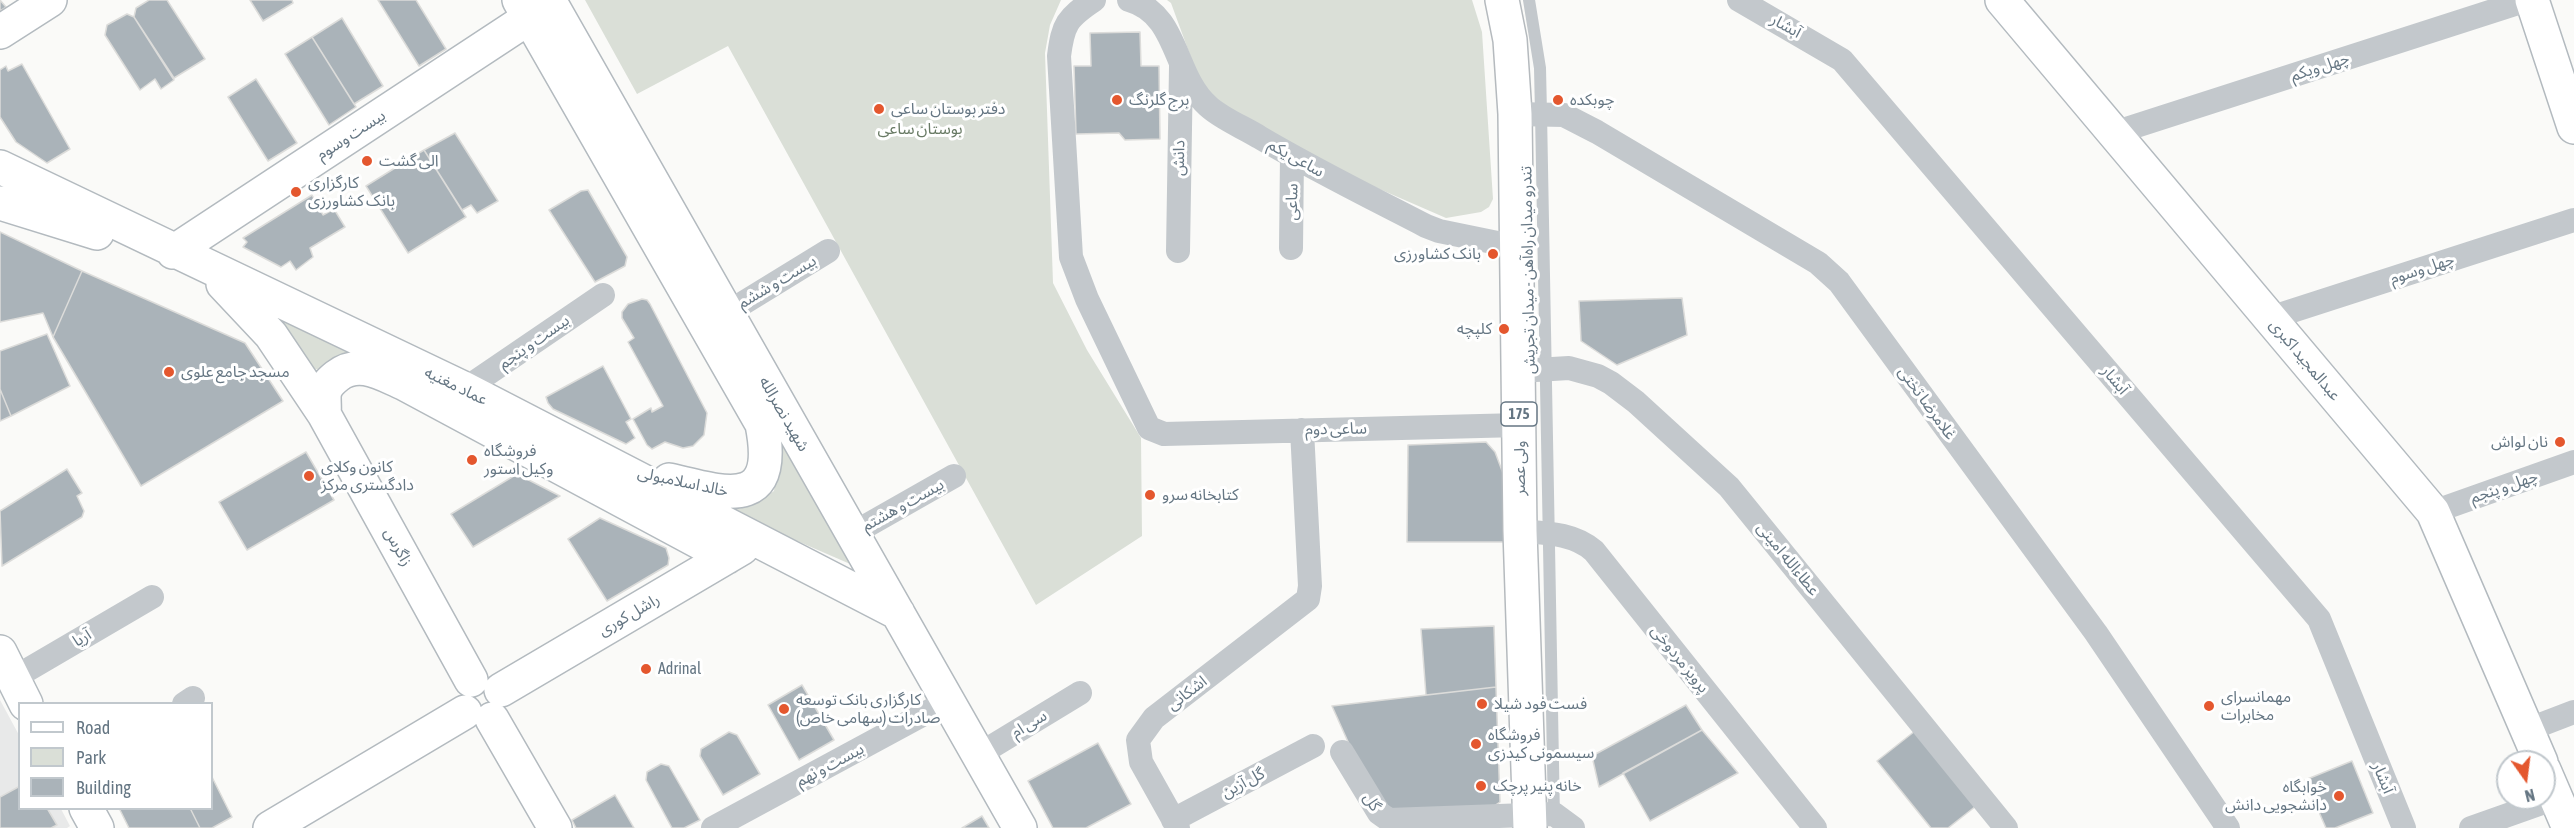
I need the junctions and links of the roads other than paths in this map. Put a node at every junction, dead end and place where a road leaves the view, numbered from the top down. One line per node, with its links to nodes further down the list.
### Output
1 (50, 0): 11 (main road)
2 (1094, 0): 37 (street, ساعی دوم)
3 (1129, 0): 12 (street, ساعی یکم)
4 (1502, 0): 13 (main road, ولی عصر / 175)
5 (1529, 0): 13 (lane, تندرو میدان راه‌آهن - میدان تجریش)
6 (1739, 0): 69 (street, آبشار)
7 (2002, 0): 15 (main road, عبدالمجید اکبری)
8 (2527, 0): 15 (street, چهل ویکم)
9 (2532, 0): 14 (main road)
10 (537, 5): 22 (main road, شهید نصرالله); 26 (main road, بیست وسوم)
11 (0, 32)
12 (1181, 65): 16 (street, ساعی یکم); 25 (street, دانش)
13 (1528, 113): 21 (main road, ولی عصر / 175); 31 (lane, تندرو میدان راه‌آهن - میدان تجریش); 68 (street, غلامرضا تختی)
14 (2574, 127)
15 (2114, 133): 30 (main road, عبدالمجید اکبری)
16 (1293, 156): 21 (street, ساعی یکم); 23 (street, ساعی)
17 (0, 167): 20 (main road, عماد مغنیه)
18 (0, 203): 20 (main road)
19 (2574, 220): 30 (street, چهل وسوم)
20 (134, 233): 26 (main road, عماد مغنیه)
21 (1517, 247): 31 (main road, ولی عصر / 175)
22 (676, 248): 29 (main road, شهید نصرالله); 35 (main road, شهید نصرالله)
23 (1291, 248)
24 (828, 251): 29 (street, بیست و ششم)
25 (1178, 251)
26 (173, 252): 27 (main road, عماد مغنیه)
27 (207, 268): 32 (main road, عماد مغنیه); 34 (main road, زاگرس)
28 (603, 295): 33 (street, بیست و پنجم)
29 (727, 313): 43 (main road, شهید نصرالله)
30 (2270, 318): 41 (main road, عبدالمجید اکبری)
31 (1533, 370): 36 (main road, ولی عصر / 175); 42 (lane, تندرو میدان راه‌آهن - میدان تجریش); 67 (street, عطاءالله امینی)
32 (408, 374): 33 (main road, عماد مغنیه); 34 (main road, عماد مغنیه); 45 (main road, عماد مغنیه)
33 (465, 389): 39 (main road, عماد مغنیه)
34 (324, 414): 50 (main road, زاگرس)
35 (762, 424): 39 (main road, خالد اسلامبولی)
36 (1520, 424): 37 (street, ساعی دوم); 42 (main road, ولی عصر / 175)
37 (1302, 430): 61 (street, اشکانی)
38 (2574, 462): 41 (street, چهل و پنجم)
39 (618, 467): 44 (main road, عماد مغنیه)
40 (954, 476): 43 (street, بیست و هشتم)
41 (2433, 512): 53 (main road, عبدالمجید اکبری)
42 (1535, 532): 60 (main road, ولی عصر / 175); 66 (street, پرویز مردوخی)
43 (852, 534): 47 (main road, شهید نصرالله)
44 (757, 539): 45 (main road, راشل کوری); 47 (main road, عماد مغنیه)
45 (727, 557): 50 (main road, راشل کوری)
46 (152, 597): 48 (street, آریا)
47 (898, 613): 51 (main road, شهید نصرالله)
48 (13, 678)
49 (1080, 693): 57 (street, سی ام)
50 (482, 700): 62 (main road, راشل کوری); 63 (main road, زاگرس)
51 (948, 701): 57 (main road, شهید نصرالله); 64 (street, بیست و نهم)
52 (2574, 712): 53 (street)
53 (2527, 730): 55 (main road, عبدالمجید اکبری)
54 (1313, 746): 61 (street, گل آزین)
55 (2536, 750)
56 (1342, 752): 60 (street, گل)
57 (978, 755): 65 (main road, شهید نصرالله)
58 (2556, 798): 71 (main road)
59 (2503, 810): 70 (street)
60 (1548, 822)
61 (1175, 824)
62 (270, 828)
63 (555, 828)
64 (713, 828)
65 (1020, 828)
66 (1815, 828)
67 (2006, 828)
68 (2228, 828)
69 (2404, 828)
70 (2471, 828)
71 (2569, 828)

